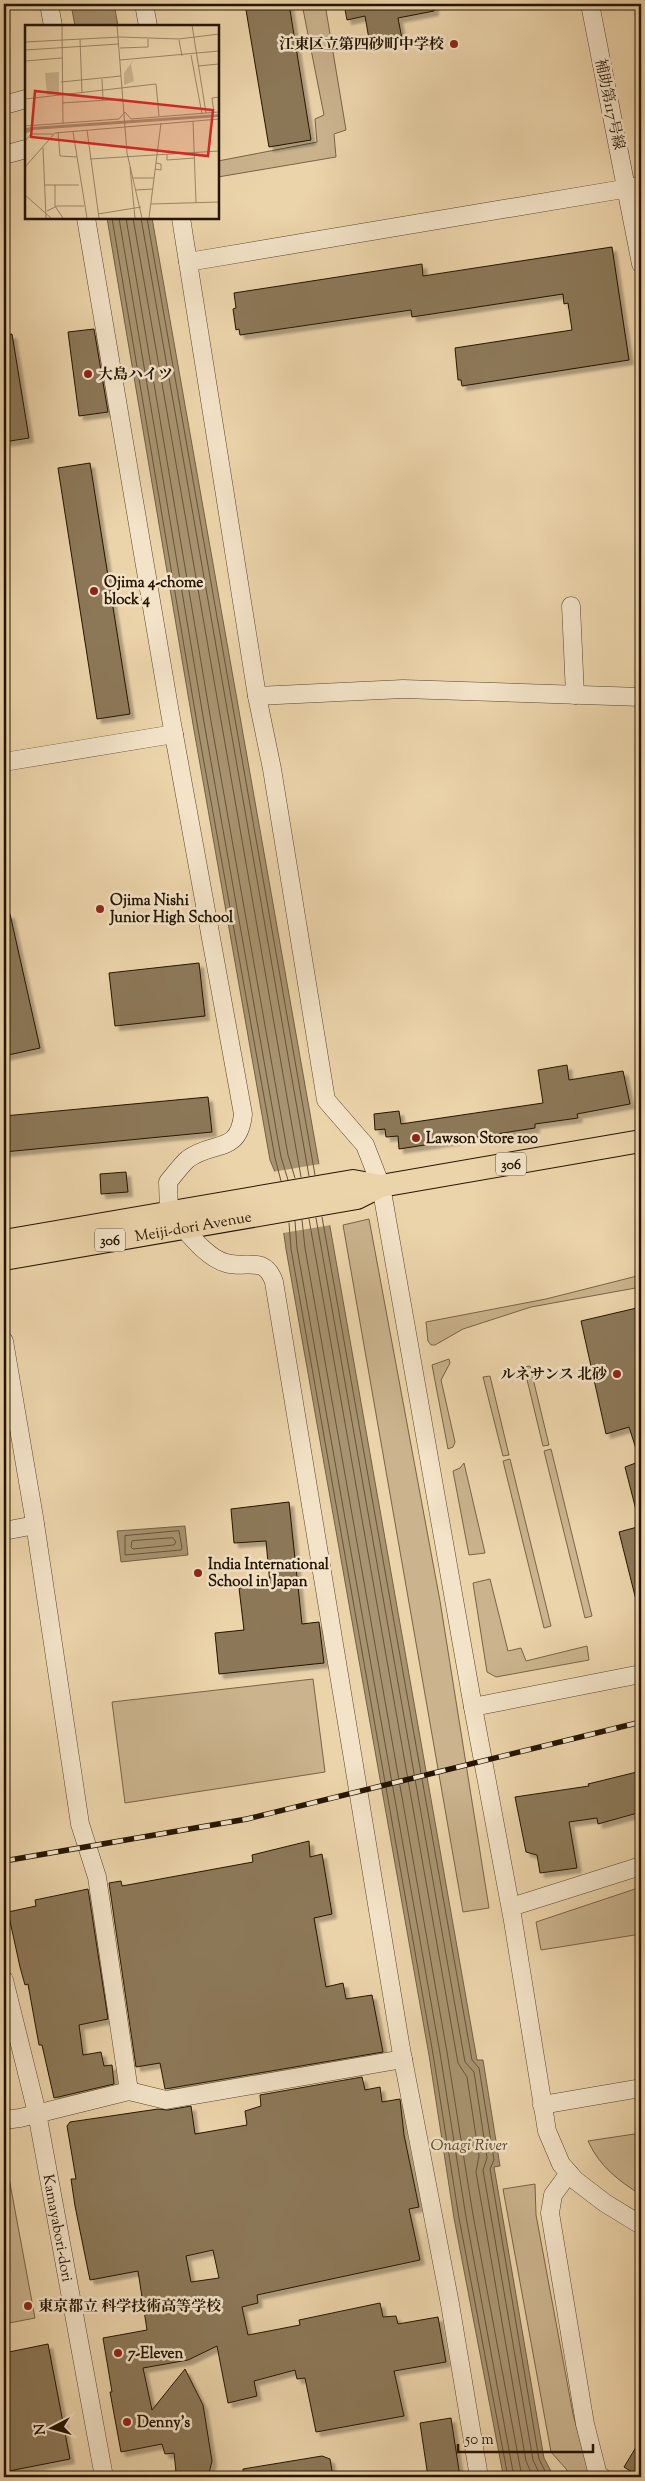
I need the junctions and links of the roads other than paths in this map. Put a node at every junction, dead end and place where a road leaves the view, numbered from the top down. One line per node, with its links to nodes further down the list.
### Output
1 (49, 4): 4 (street)
2 (144, 4): 5 (street)
3 (590, 4): 10 (street, 補助第117号線)
4 (53, 25)
5 (148, 25)
6 (25, 99): 7 (street)
7 (4, 105)
8 (25, 149): 9 (street)
9 (4, 155)
10 (634, 188): 13 (street); 14 (street, 補助第117号線)
11 (86, 219): 19 (street)
12 (181, 219): 13 (street)
13 (188, 262): 17 (street)
14 (641, 264)
15 (571, 606): 16 (street)
16 (575, 695): 17 (street); 18 (street)
17 (257, 696): 22 (street)
18 (641, 697)
19 (174, 734): 20 (street); 23 (street)
20 (4, 762)
21 (641, 1141): 22 (main road, Meiji-dori Avenue / 306)
22 (382, 1186): 24 (main road, Meiji-dori Avenue / 306); 32 (street)
23 (169, 1212): 24 (main road, Meiji-dori Avenue / 306); 25 (street); 26 (main road, Meiji-dori Avenue / 306)
24 (214, 1214): 25 (main road, Meiji-dori Avenue / 306)
25 (185, 1228): 27 (main road, Meiji-dori Avenue / 306); 36 (street)
26 (4, 1241)
27 (4, 1259)
28 (4, 1341): 29 (street)
29 (35, 1525): 30 (street); 38 (street)
30 (4, 1531)
31 (641, 1674): 32 (street)
32 (473, 1707): 34 (street)
33 (641, 1866): 34 (street)
34 (510, 1907): 39 (street)
35 (4, 1980): 40 (street, Kamayabori-dori)
36 (403, 2059): 38 (street); 45 (street)
37 (641, 2088): 39 (street)
38 (129, 2091): 40 (street)
39 (542, 2105): 42 (street)
40 (37, 2114): 41 (street); 44 (street, Kamayabori-dori)
41 (4, 2120)
42 (569, 2174): 43 (street); 46 (street)
43 (641, 2225)
44 (104, 2477)
45 (479, 2477)
46 (602, 2477)

